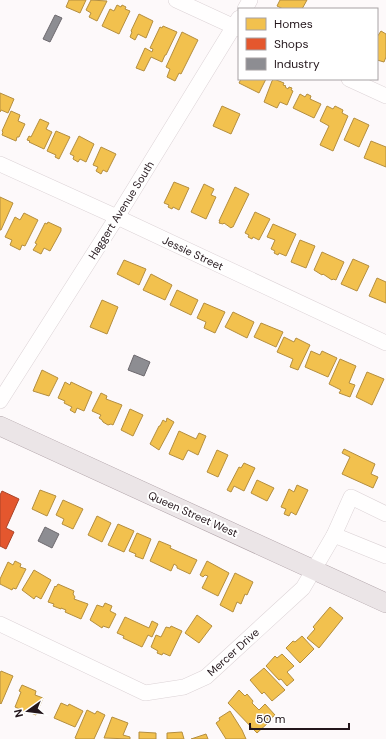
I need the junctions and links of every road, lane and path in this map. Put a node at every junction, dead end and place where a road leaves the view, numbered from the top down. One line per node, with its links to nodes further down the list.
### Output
1 (176, 0): 2 (street)
2 (237, 24): 6 (street, Haggert Avenue South)
3 (351, 80): 4 (street)
4 (386, 96)
5 (0, 164): 6 (street, Jessie Street)
6 (117, 217): 7 (street, Jessie Street); 8 (street, Haggert Avenue South)
7 (386, 343)
8 (0, 401)
9 (0, 426): 13 (main road, Queen Street West)
10 (386, 514): 11 (street, Mercer Drive)
11 (334, 535): 12 (street); 13 (street, Mercer Drive)
12 (386, 556)
13 (314, 569): 14 (main road, Queen Street West); 15 (street, Mercer Drive)
14 (386, 603)
15 (0, 624)

